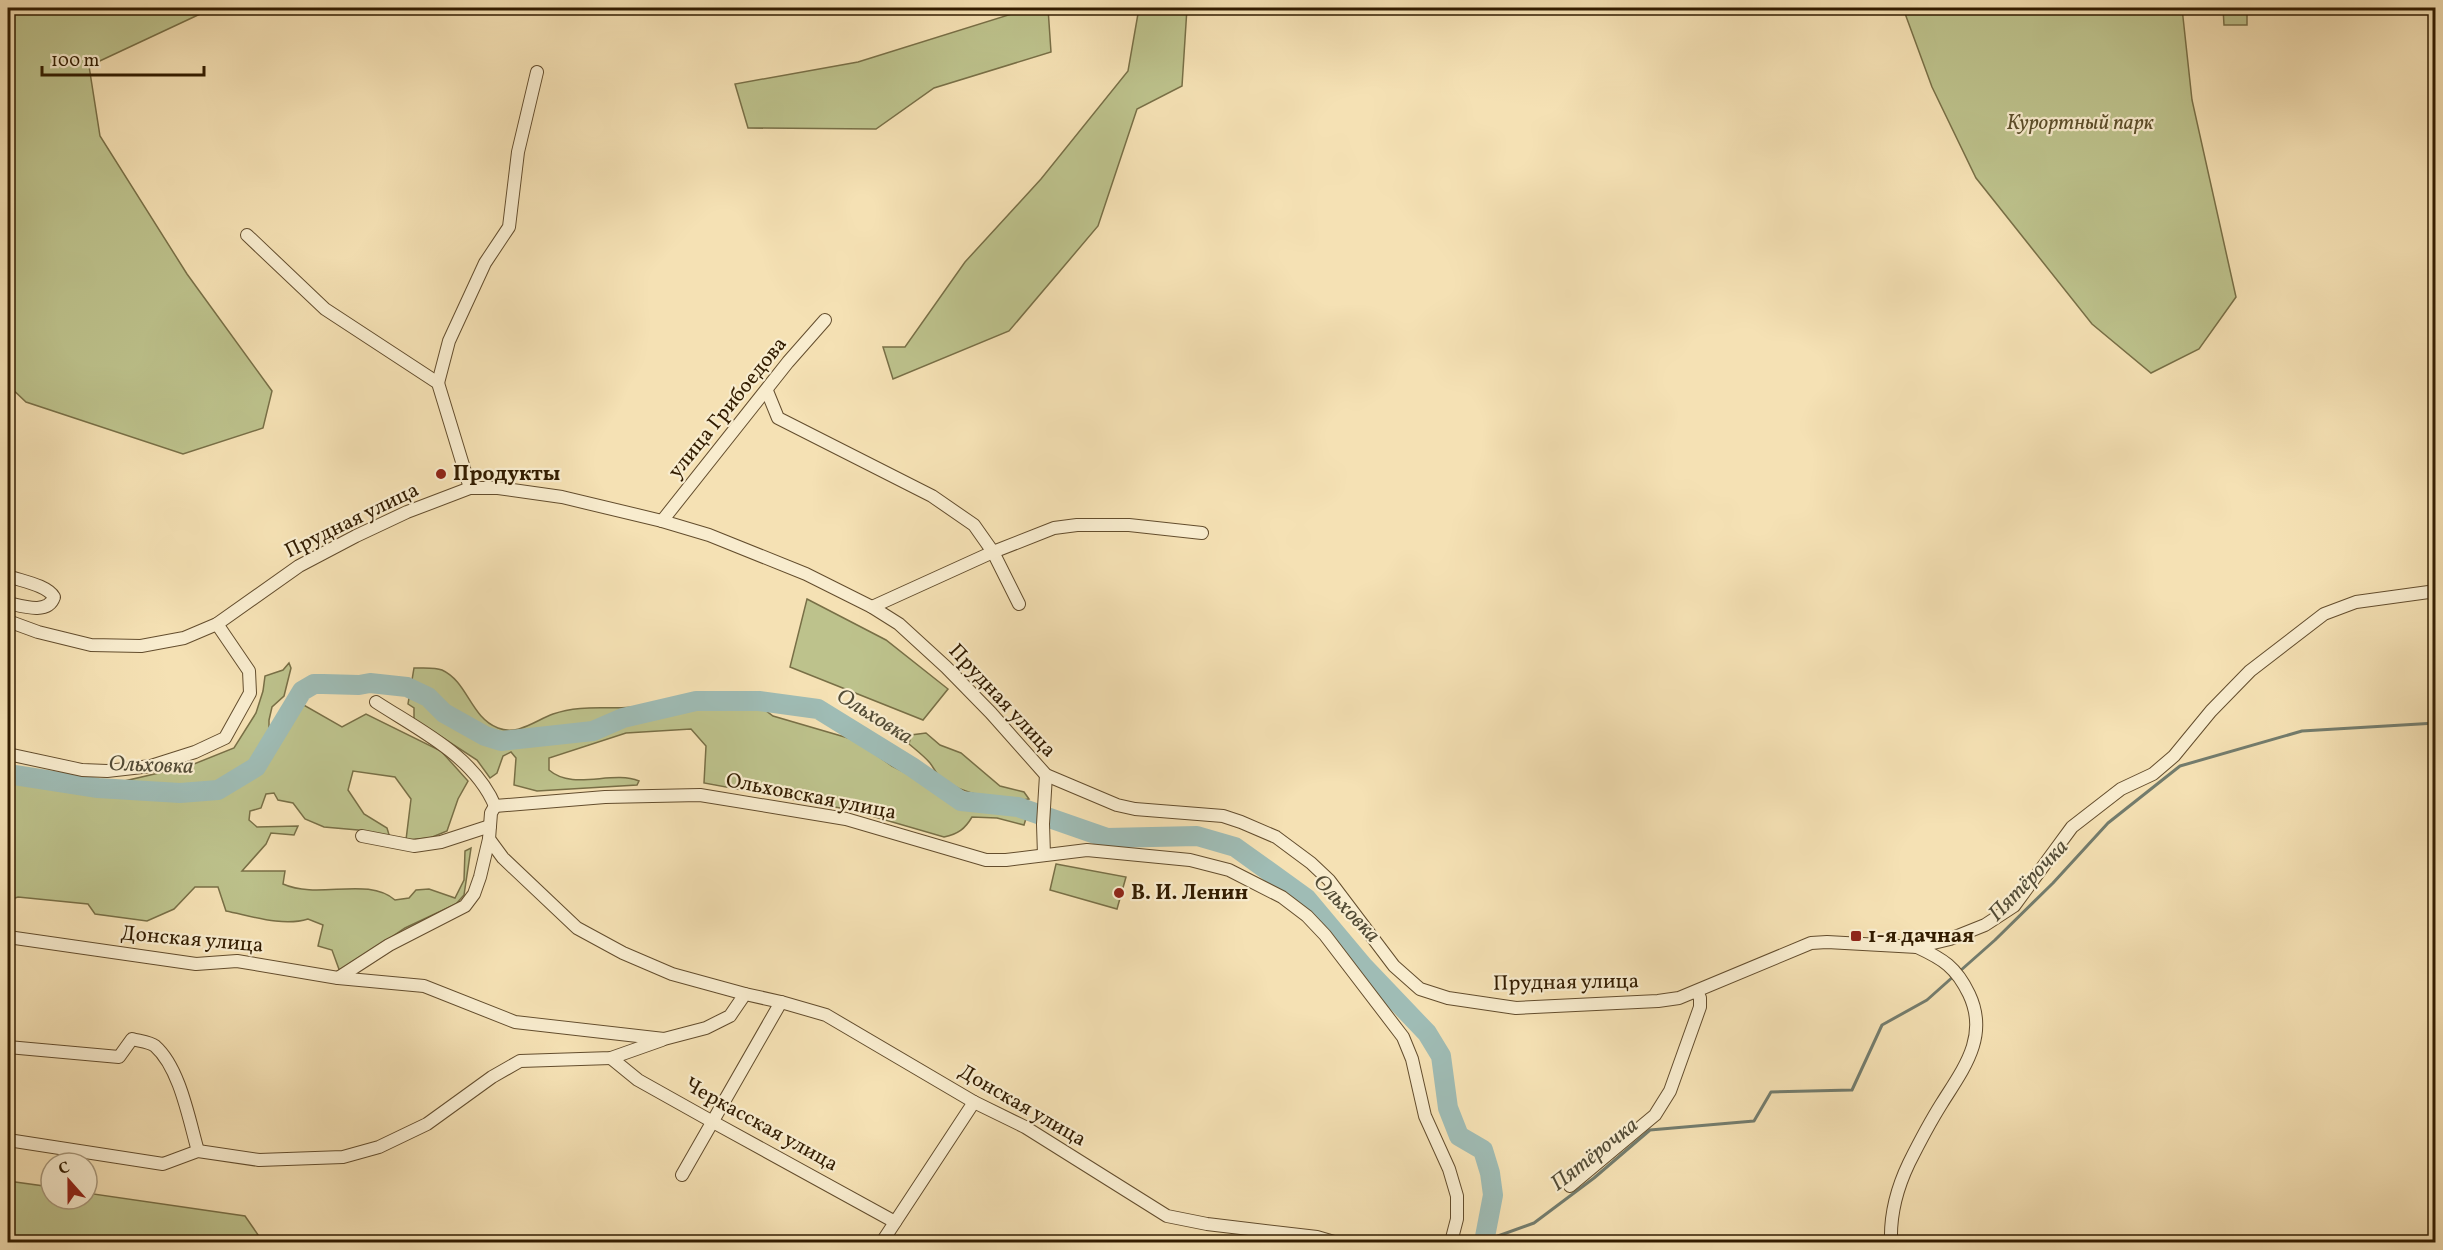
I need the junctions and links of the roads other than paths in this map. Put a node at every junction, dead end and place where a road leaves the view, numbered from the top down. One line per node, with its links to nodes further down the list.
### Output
1 (537, 72): 4 (street)
2 (247, 235): 4 (street)
3 (825, 320): 5 (street, улица Грибоедова)
4 (438, 383): 6 (street)
5 (767, 391): 7 (street, улица Грибоедова); 9 (street)
6 (470, 488): 7 (street, Прудная улица); 16 (street, Прудная улица)
7 (662, 521): 14 (street, Прудная улица)
8 (1202, 533): 9 (street)
9 (993, 552): 13 (street); 14 (street)
10 (8, 576): 12 (street)
11 (2436, 591): 26 (street, Прудная улица)
12 (8, 603)
13 (1020, 604)
14 (872, 607): 19 (street, Прудная улица)
15 (8, 621): 16 (street, Прудная улица)
16 (217, 624): 18 (street)
17 (376, 702): 20 (street)
18 (8, 754)
19 (1046, 775): 24 (street); 28 (street, Прудная улица)
20 (495, 806): 21 (street); 24 (street, Ольховская улица)
21 (490, 826): 22 (street); 23 (street)
22 (362, 836)
23 (489, 839): 27 (street); 29 (street, Донская улица)
24 (1044, 855): 44 (street, Ольховская улица)
25 (8, 938): 27 (street, Донская улица)
26 (1917, 947): 28 (street, Прудная улица); 45 (street)
27 (338, 978): 31 (street, Донская улица)
28 (1697, 992): 39 (street)
29 (745, 994): 30 (street, Донская улица); 31 (street, Донская улица)
30 (781, 1002): 34 (street, Донская улица); 35 (street)
31 (664, 1039): 33 (street)
32 (8, 1047): 37 (street)
33 (611, 1058): 35 (street, Черкасская улица); 37 (street)
34 (974, 1102): 40 (street); 41 (street, Донская улица)
35 (712, 1122): 38 (street); 40 (street, Черкасская улица)
36 (8, 1140): 37 (street)
37 (198, 1151)
38 (682, 1174)
39 (1570, 1186)
40 (895, 1222): 42 (street)
41 (1283, 1237): 43 (street, Донская улица)
42 (882, 1242)
43 (1334, 1242)
44 (1451, 1242)
45 (1891, 1242)

